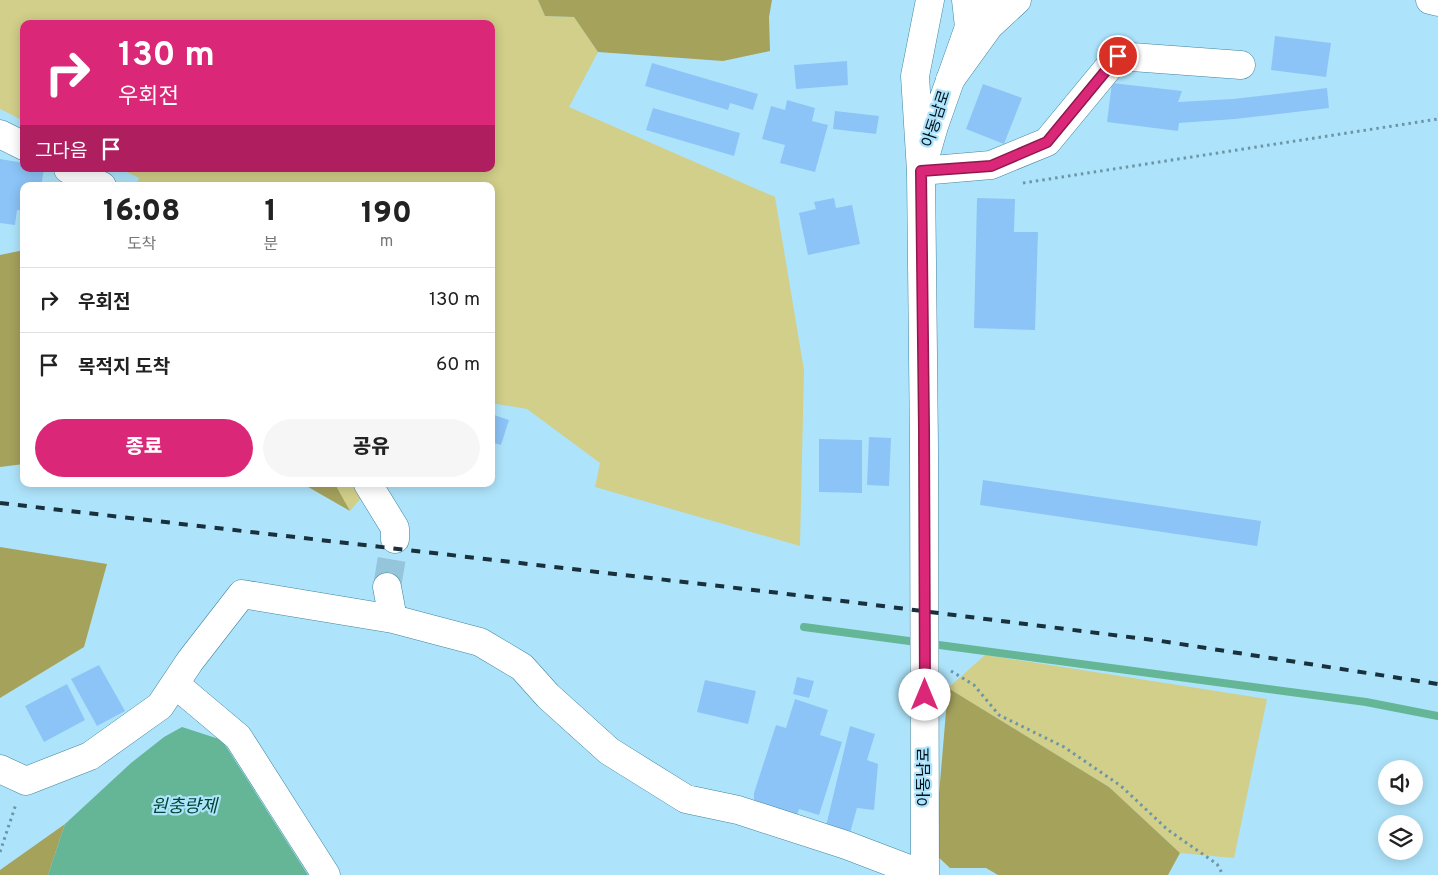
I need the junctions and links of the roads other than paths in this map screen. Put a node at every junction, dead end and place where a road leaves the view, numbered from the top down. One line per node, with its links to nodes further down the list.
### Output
1 (930, 0): 12 (main road)
2 (966, 0): 7 (main road)
3 (984, 0): 7 (main road, 아동남로)
4 (1017, 0): 9 (main road)
5 (1430, 0): 6 (main road)
6 (1438, 2)
7 (969, 27): 9 (main road, 아동남로)
8 (1240, 65): 12 (main road)
9 (950, 80): 12 (main road, 아동남로)
10 (0, 134): 11 (main road)
11 (20, 144)
12 (921, 171): 22 (main road, 아동남로)
13 (74, 172): 14 (main road)
14 (94, 182)
15 (370, 487): 16 (main road)
16 (395, 539)
17 (387, 587): 18 (main road)
18 (394, 619): 19 (main road); 22 (main road)
19 (174, 684): 20 (main road); 21 (main road)
20 (0, 770)
21 (326, 875)
22 (925, 875)

